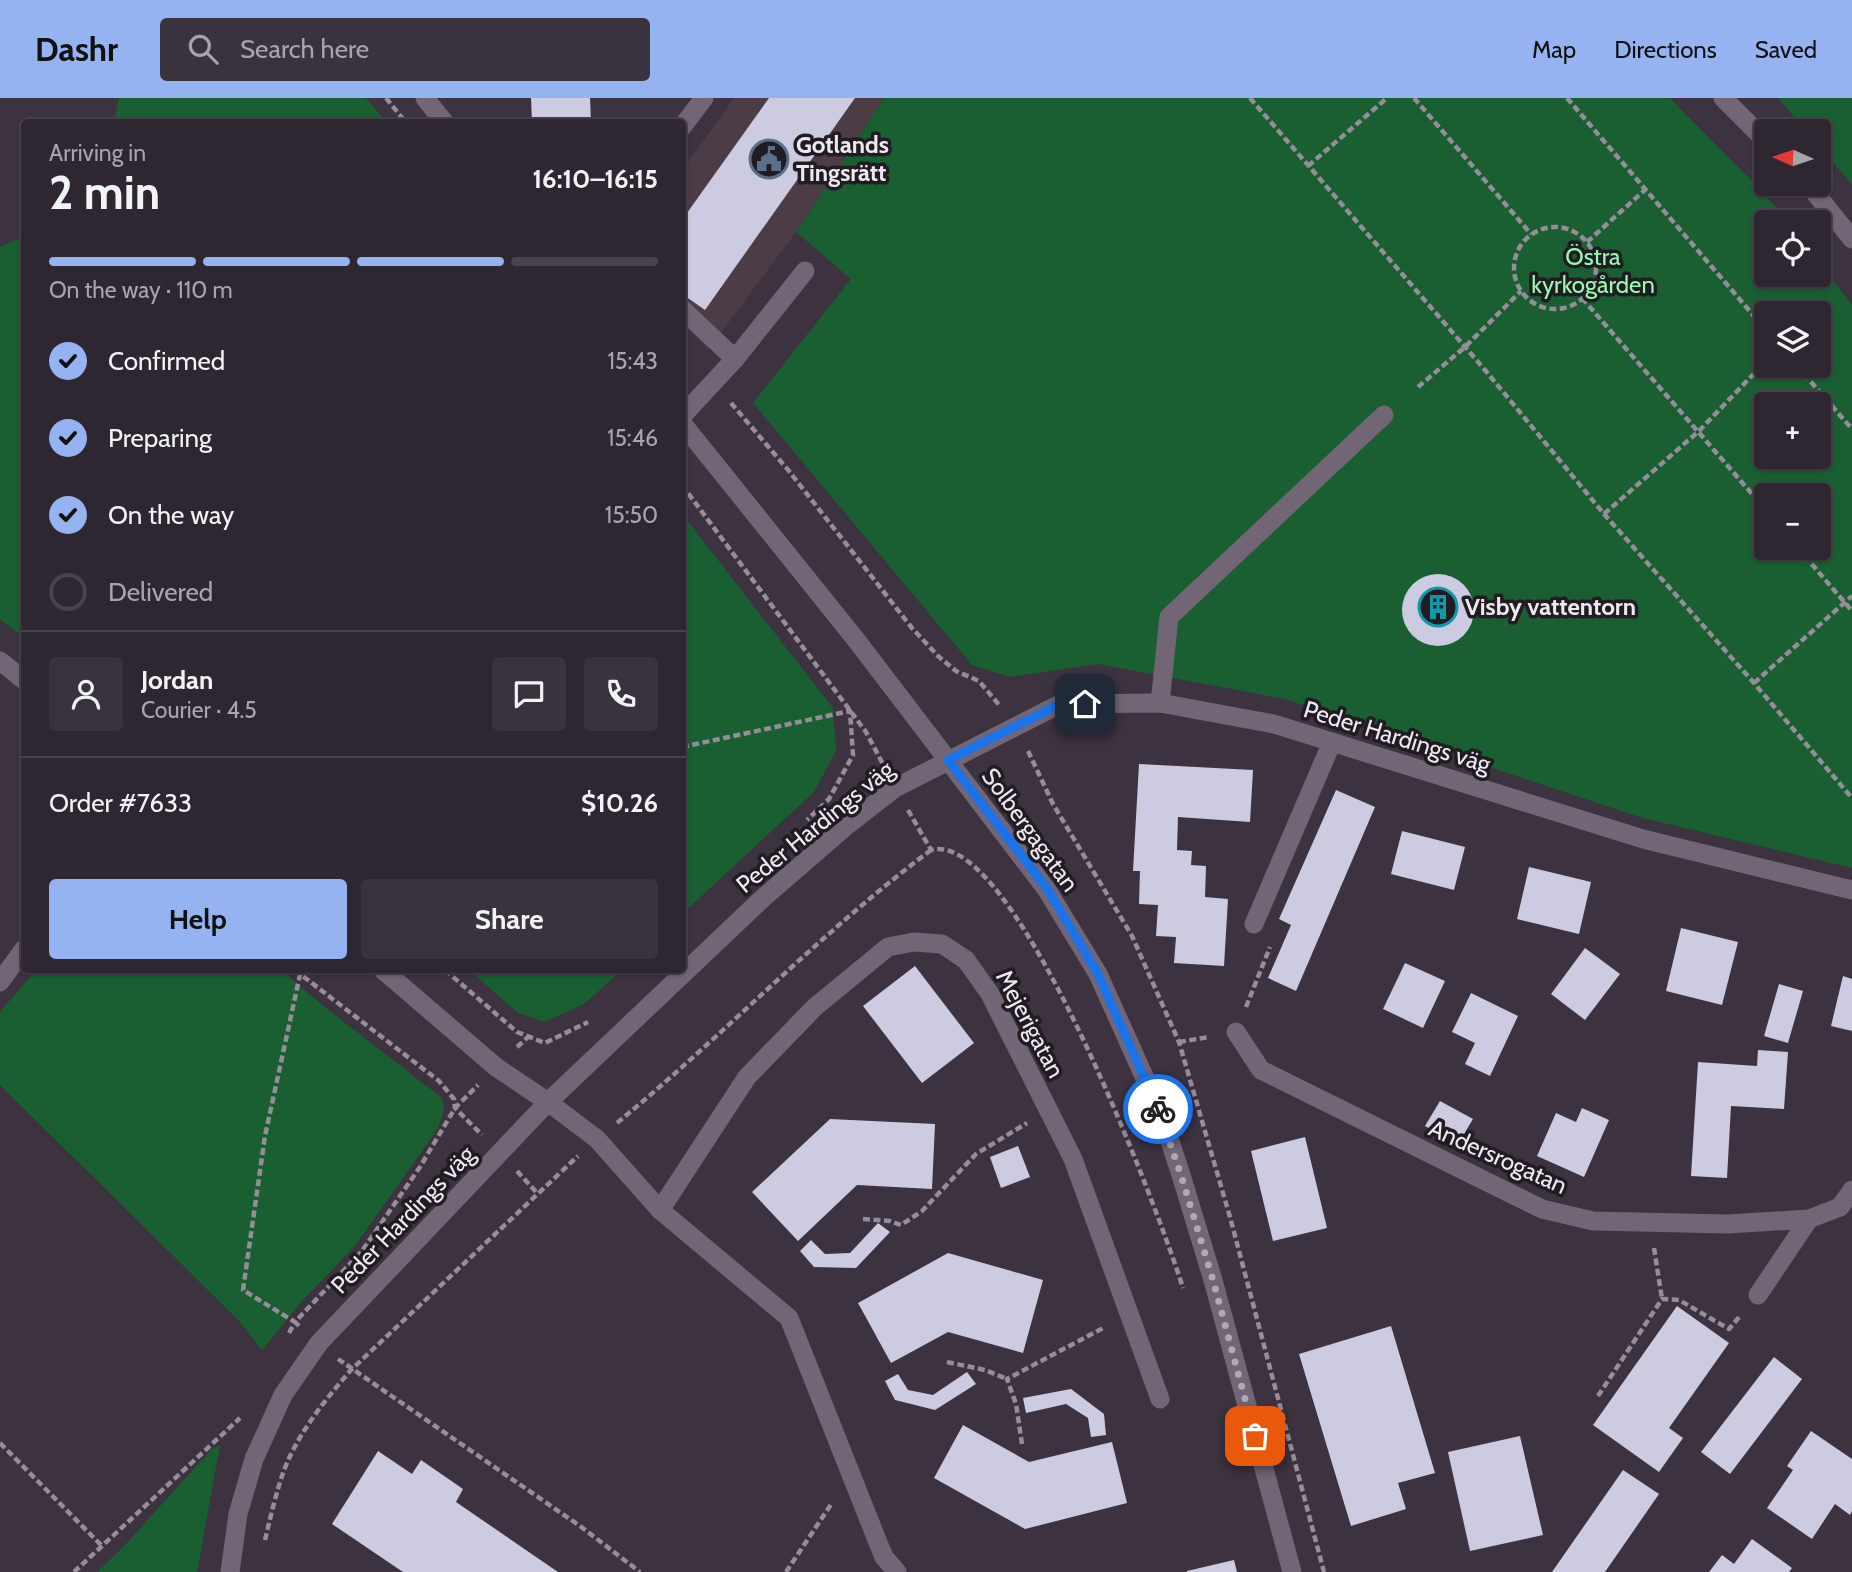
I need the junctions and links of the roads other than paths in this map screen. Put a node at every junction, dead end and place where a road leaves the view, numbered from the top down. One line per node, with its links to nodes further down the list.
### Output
1 (425, 98): 4 (street)
2 (704, 98): 5 (street)
3 (1723, 98): 6 (street)
4 (442, 119)
5 (686, 122)
6 (1754, 129)
7 (1818, 196): 8 (street)
8 (1852, 239)
9 (805, 271): 11 (street)
10 (686, 313): 11 (street)
11 (735, 359): 12 (street)
12 (686, 412)
13 (1384, 415): 17 (street)
14 (686, 427): 19 (street, Solbergagatan)
15 (0, 661): 16 (street)
16 (21, 678)
17 (1160, 703): 18 (street, Peder Hardings väg); 19 (street, Peder Hardings väg)
18 (1332, 742): 20 (street, Peder Hardings väg); 21 (street)
19 (948, 760): 23 (street, Peder Hardings väg); 37 (street, Solbergagatan)
20 (1852, 890)
21 (1254, 924)
22 (21, 953): 26 (street)
23 (686, 971)
24 (386, 973): 28 (street)
25 (684, 973): 28 (street, Peder Hardings väg)
26 (0, 982)
27 (1236, 1032): 32 (street, Andersrogatan)
28 (548, 1102): 30 (street); 35 (street, Peder Hardings väg)
29 (1852, 1190): 31 (street)
30 (660, 1210): 34 (street, Mejerigatan); 36 (street)
31 (1846, 1214): 32 (street, Andersrogatan)
32 (1809, 1219): 33 (street)
33 (1758, 1295)
34 (1160, 1399)
35 (230, 1572)
36 (897, 1572)
37 (1292, 1572)

